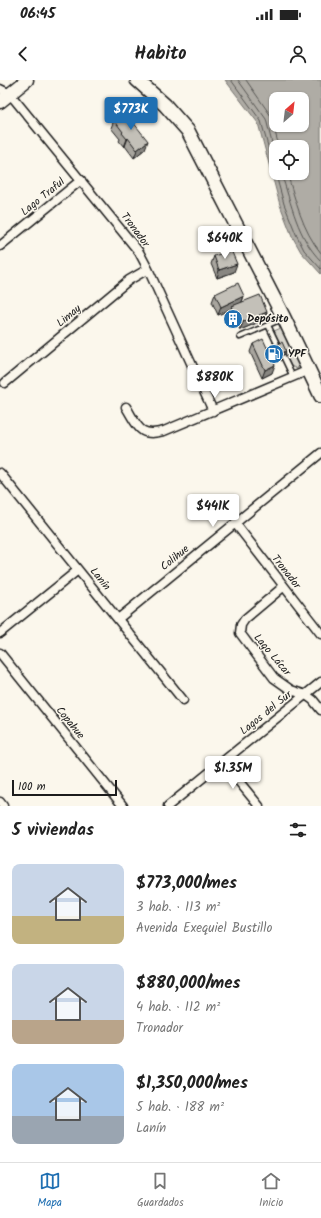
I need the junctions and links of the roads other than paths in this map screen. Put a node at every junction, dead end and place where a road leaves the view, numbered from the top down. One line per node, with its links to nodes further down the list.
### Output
1 (27, 80): 3 (main road)
2 (137, 80): 8 (main road)
3 (5, 91): 4 (main road); 5 (street, Tronador)
4 (0, 102)
5 (81, 180): 6 (street, Lago Traful); 7 (street, Tronador)
6 (0, 246)
7 (148, 268): 13 (street, Limay); 16 (street, Tronador)
8 (284, 318): 9 (lane); 11 (main road)
9 (268, 325): 10 (lane); 12 (lane)
10 (240, 337)
11 (309, 370): 12 (street); 14 (main road)
12 (293, 378): 16 (street)
13 (5, 383)
14 (321, 396)
15 (126, 407): 16 (street)
16 (213, 411)
17 (321, 453): 19 (street, Colihue)
18 (0, 473): 20 (street, Lanín)
19 (235, 523): 21 (street, Tronador); 22 (street, Colihue)
20 (78, 570): 22 (street, Lanín); 23 (street)
21 (283, 587): 24 (street, Tronador); 27 (street, Lago Lácar)
22 (118, 619): 28 (street, Lanín)
23 (0, 633)
24 (321, 634)
25 (0, 653): 33 (street, Copahue)
26 (321, 682): 27 (street, Lagos del Sur)
27 (306, 694): 29 (street); 30 (street, Lagos del Sur)
28 (183, 700)
29 (321, 710)
30 (223, 762): 34 (street, Lagos del Sur); 35 (street)
31 (0, 802): 32 (street)
32 (3, 806)
33 (123, 806)
34 (168, 806)
35 (259, 806)

